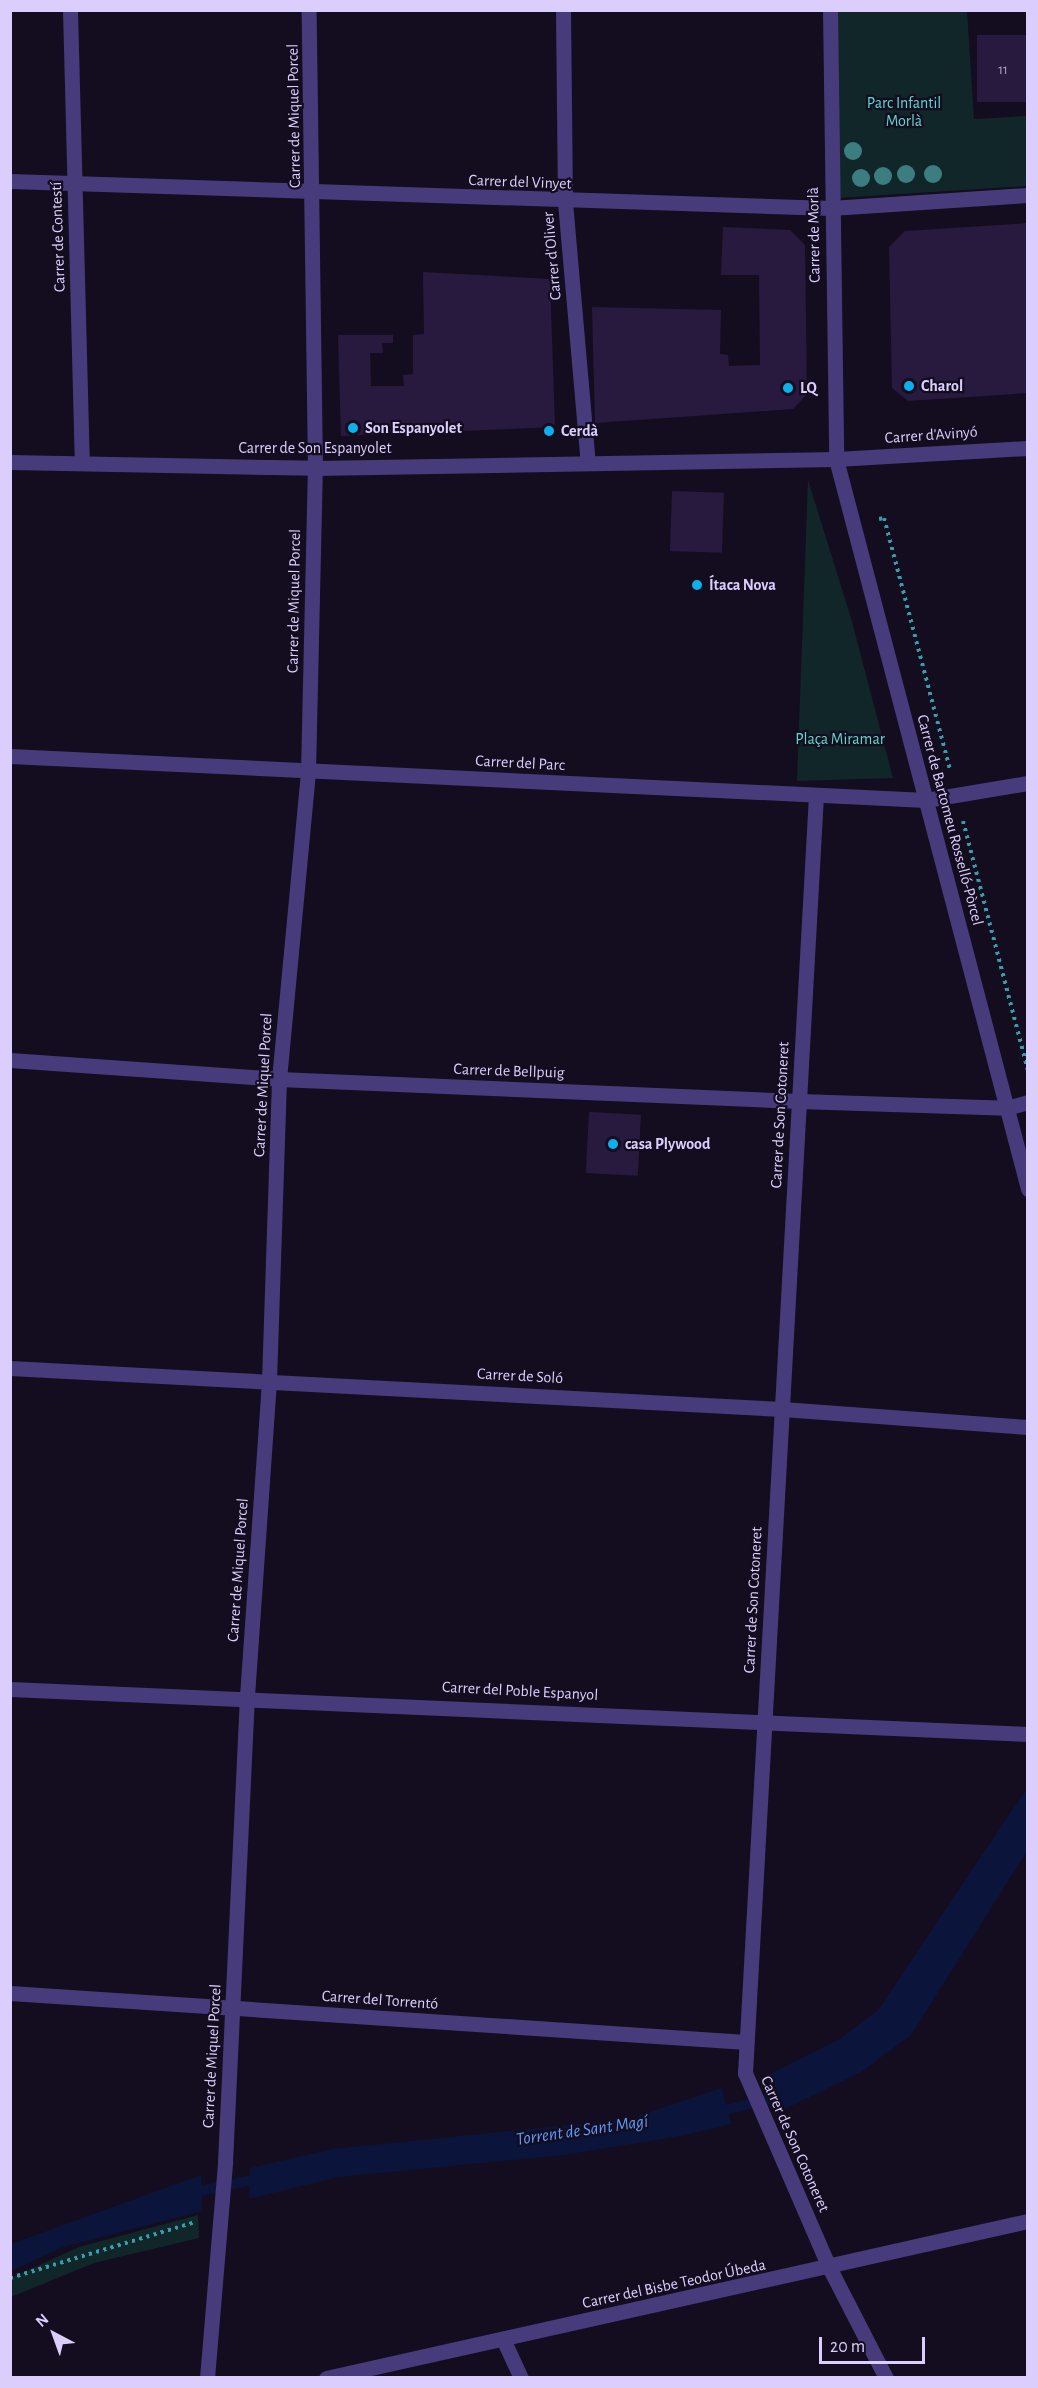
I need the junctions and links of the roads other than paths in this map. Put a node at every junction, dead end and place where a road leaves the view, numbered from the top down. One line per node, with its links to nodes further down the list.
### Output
1 (70, 10): 6 (street, Carrer de Contestí)
2 (309, 10): 7 (street, Carrer de Miquel Porcel)
3 (563, 10): 9 (street, Carrer d'Oliver)
4 (830, 10): 10 (street, Carrer de Morlà)
5 (10, 181): 6 (street, Carrer del Vinyet)
6 (74, 184): 7 (street, Carrer del Vinyet); 14 (street, Carrer de Contestí)
7 (313, 193): 9 (street, Carrer del Vinyet); 16 (street, Carrer de Miquel Porcel)
8 (1028, 195): 10 (street, Carrer del Vinyet)
9 (565, 202): 10 (street, Carrer del Vinyet); 15 (street, Carrer d'Oliver)
10 (831, 208): 12 (street, Carrer de Morlà)
11 (1028, 447): 12 (street, Carrer d'Avinyó)
12 (836, 459): 15 (street, Carrer de Son Espanyolet); 21 (street, Carrer de Bartomeu Rosselló-Pòrcel)
13 (10, 462): 14 (street, Carrer de Son Espanyolet)
14 (82, 462): 16 (street, Carrer de Son Espanyolet)
15 (588, 463): 16 (street, Carrer de Son Espanyolet)
16 (315, 468): 18 (street, Carrer de Miquel Porcel)
17 (10, 756): 18 (street, Carrer del Parc)
18 (308, 772): 20 (street, Carrer del Parc); 23 (street, Carrer de Miquel Porcel)
19 (1028, 783): 21 (street, Carrer del Parc)
20 (816, 795): 21 (street, Carrer del Parc); 24 (street, Carrer de Son Cotoneret)
21 (926, 800): 26 (street, Carrer de Bartomeu Rosselló-Pòrcel)
22 (10, 1060): 23 (street, Carrer de Bellpuig)
23 (279, 1079): 24 (street, Carrer de Bellpuig); 29 (street, Carrer de Miquel Porcel)
24 (799, 1101): 26 (street, Carrer de Bellpuig); 30 (street, Carrer de Son Cotoneret)
25 (1028, 1102): 26 (street, Carrer de Bellpuig)
26 (1006, 1108): 27 (street, Carrer de Bartomeu Rosselló-Pòrcel)
27 (1028, 1190)
28 (10, 1368): 29 (street, Carrer de Soló)
29 (269, 1381): 30 (street, Carrer de Soló); 33 (street, Carrer de Miquel Porcel)
30 (782, 1409): 31 (street, Carrer de Soló); 34 (street, Carrer de Son Cotoneret)
31 (1028, 1427)
32 (10, 1689): 33 (street, Carrer del Poble Espanyol)
33 (247, 1696): 34 (street, Carrer del Poble Espanyol); 37 (street, Carrer de Miquel Porcel)
34 (764, 1721): 35 (street, Carrer del Poble Espanyol); 38 (street, Carrer de Son Cotoneret)
35 (1028, 1734)
36 (10, 1994): 37 (street, Carrer del Torrentó)
37 (233, 2009): 38 (street, Carrer del Torrentó); 42 (street, Carrer de Miquel Porcel)
38 (746, 2042): 40 (street, Carrer de Son Cotoneret)
39 (1028, 2221): 40 (street, Carrer del Bisbe Teodor Úbeda)
40 (830, 2269): 41 (street, Carrer del Bisbe Teodor Úbeda); 45 (street, Carrer de Son Cotoneret)
41 (503, 2339): 43 (street, Carrer del Bisbe Teodor Úbeda); 44 (street)
42 (207, 2378)
43 (326, 2378)
44 (521, 2378)
45 (886, 2378)

